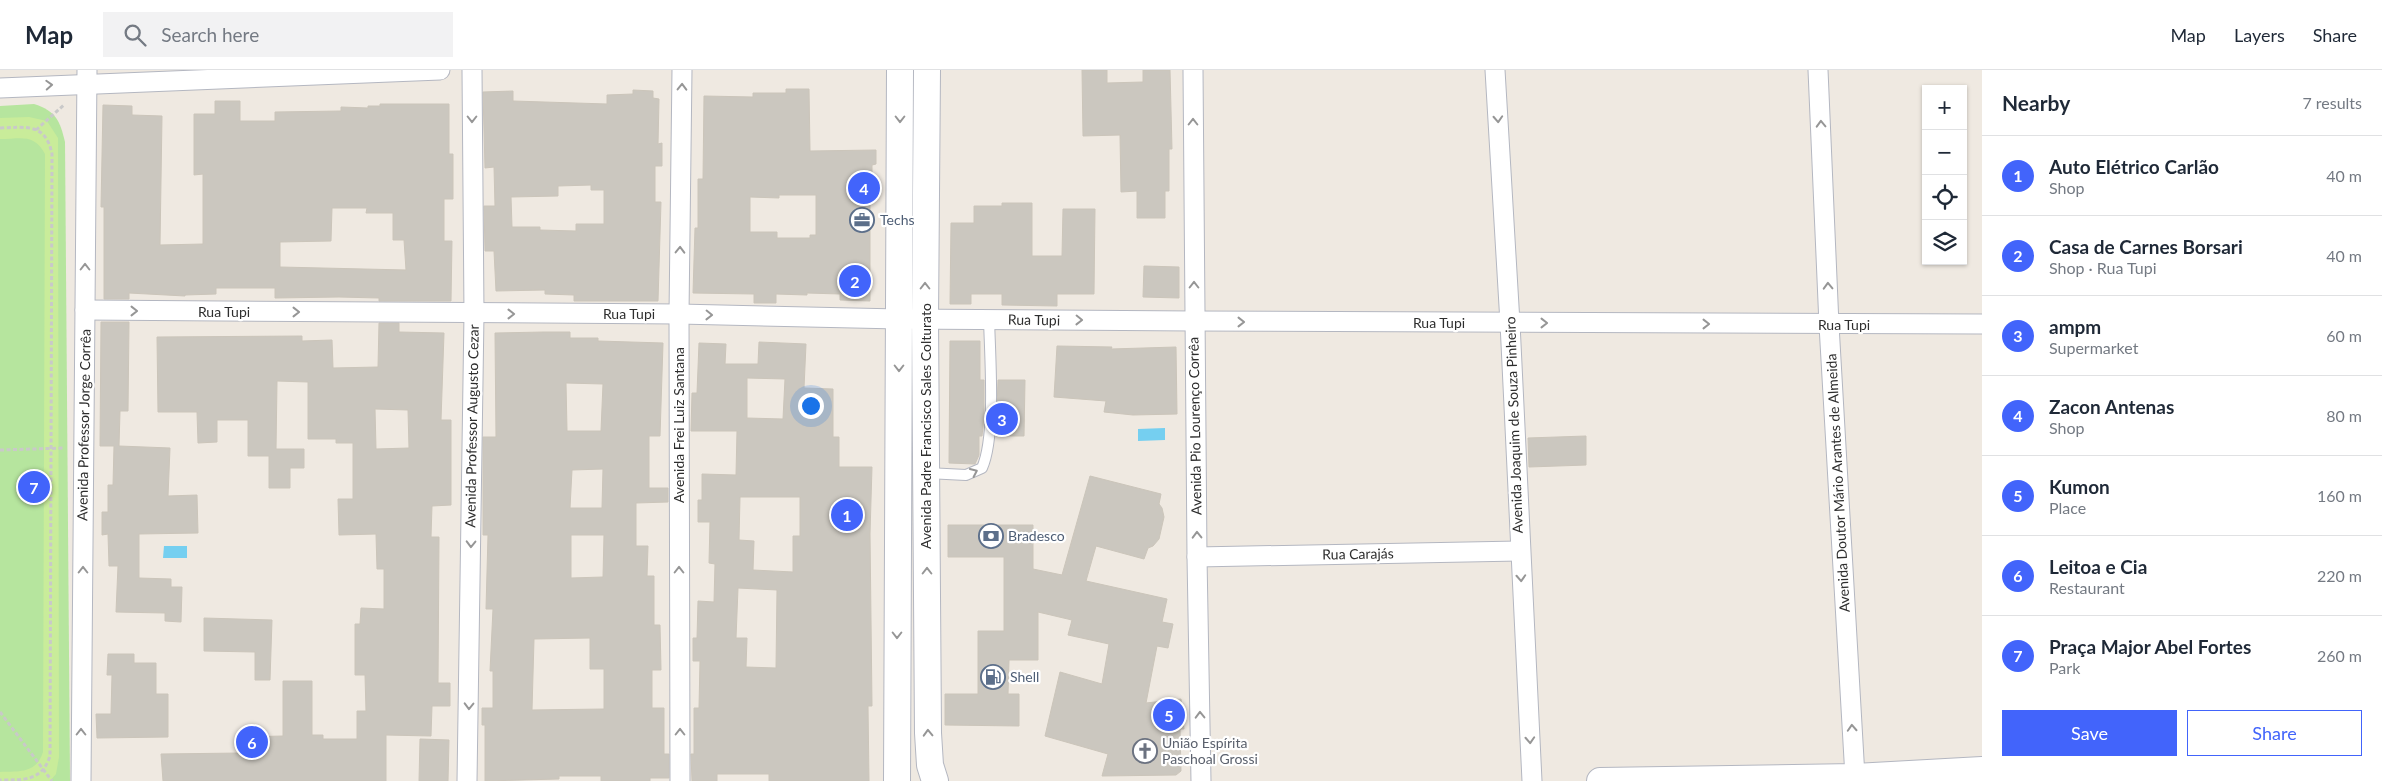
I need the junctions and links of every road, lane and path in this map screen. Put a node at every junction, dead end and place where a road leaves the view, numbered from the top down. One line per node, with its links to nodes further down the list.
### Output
1 (440, 70): 9 (street)
2 (472, 70): 15 (street, Avenida Professor Augusto Cezar, one-way to 15)
3 (682, 70): 16 (street, Avenida Frei Luiz Santana, one-way to 3)
4 (900, 70): 17 (main road, Avenida Padre Francisco Sales Colturato, one-way to 17)
5 (927, 70): 18 (main road, Avenida Padre Francisco Sales Colturato, one-way to 5)
6 (1193, 70): 20 (street, Avenida Pio Lourenço Corrêa, one-way to 6)
7 (1495, 70): 21 (street, Avenida Joaquim de Souza Pinheiro, one-way to 21)
8 (1818, 70): 23 (street, Avenida Doutor Mário Arantes de Almeida, one-way to 8)
9 (87, 77): 10 (street, one-way to 9); 14 (street, Avenida Professor Jorge Corrêa, one-way to 9)
10 (0, 88)
11 (47, 122): 13 (path)
12 (0, 128): 13 (path)
13 (36, 130): 24 (path)
14 (85, 310): 15 (street, Rua Tupi, one-way to 15); 25 (street, Avenida Professor Jorge Corrêa)
15 (474, 314): 16 (street, Rua Tupi, one-way to 16); 37 (street, Avenida Professor Augusto Cezar, one-way to 37)
16 (679, 314): 17 (street, Rua Tupi, one-way to 17); 38 (street, Avenida Frei Luiz Santana, one-way to 16)
17 (899, 319): 18 (street, Rua Tupi); 39 (main road, Avenida Padre Francisco Sales Colturato, one-way to 39)
18 (925, 319): 19 (street, Rua Tupi); 27 (main road, Avenida Padre Francisco Sales Colturato)
19 (989, 319): 20 (street, Rua Tupi, one-way to 20); 27 (lane, one-way to 19)
20 (1194, 321): 21 (street, Rua Tupi, one-way to 21); 29 (street, Avenida Pio Lourenço Corrêa, one-way to 20)
21 (1510, 323): 23 (street, Rua Tupi, one-way to 23); 28 (street, Avenida Joaquim de Souza Pinheiro)
22 (1982, 324): 23 (street, Rua Tupi)
23 (1829, 325): 33 (street, Avenida Doutor Mário Arantes de Almeida, one-way to 23)
24 (52, 448): 25 (path); 26 (path); 31 (path)
25 (83, 448): 36 (street, Avenida Professor Jorge Corrêa, one-way to 25)
26 (0, 450)
27 (926, 473): 40 (main road, Avenida Padre Francisco Sales Colturato, one-way to 27)
28 (1519, 551): 29 (street, Rua Carajás); 42 (street, Avenida Joaquim de Souza Pinheiro, one-way to 42)
29 (1197, 557): 41 (street, Avenida Pio Lourenço Corrêa, one-way to 29)
30 (0, 712): 31 (path)
31 (44, 770): 34 (path); 35 (path)
32 (1982, 770): 33 (main road)
33 (1854, 779): 43 (main road)
34 (0, 780)
35 (52, 781)
36 (81, 781)
37 (468, 781)
38 (680, 781)
39 (897, 781)
40 (936, 781)
41 (1201, 781)
42 (1532, 781)
43 (1600, 781)

